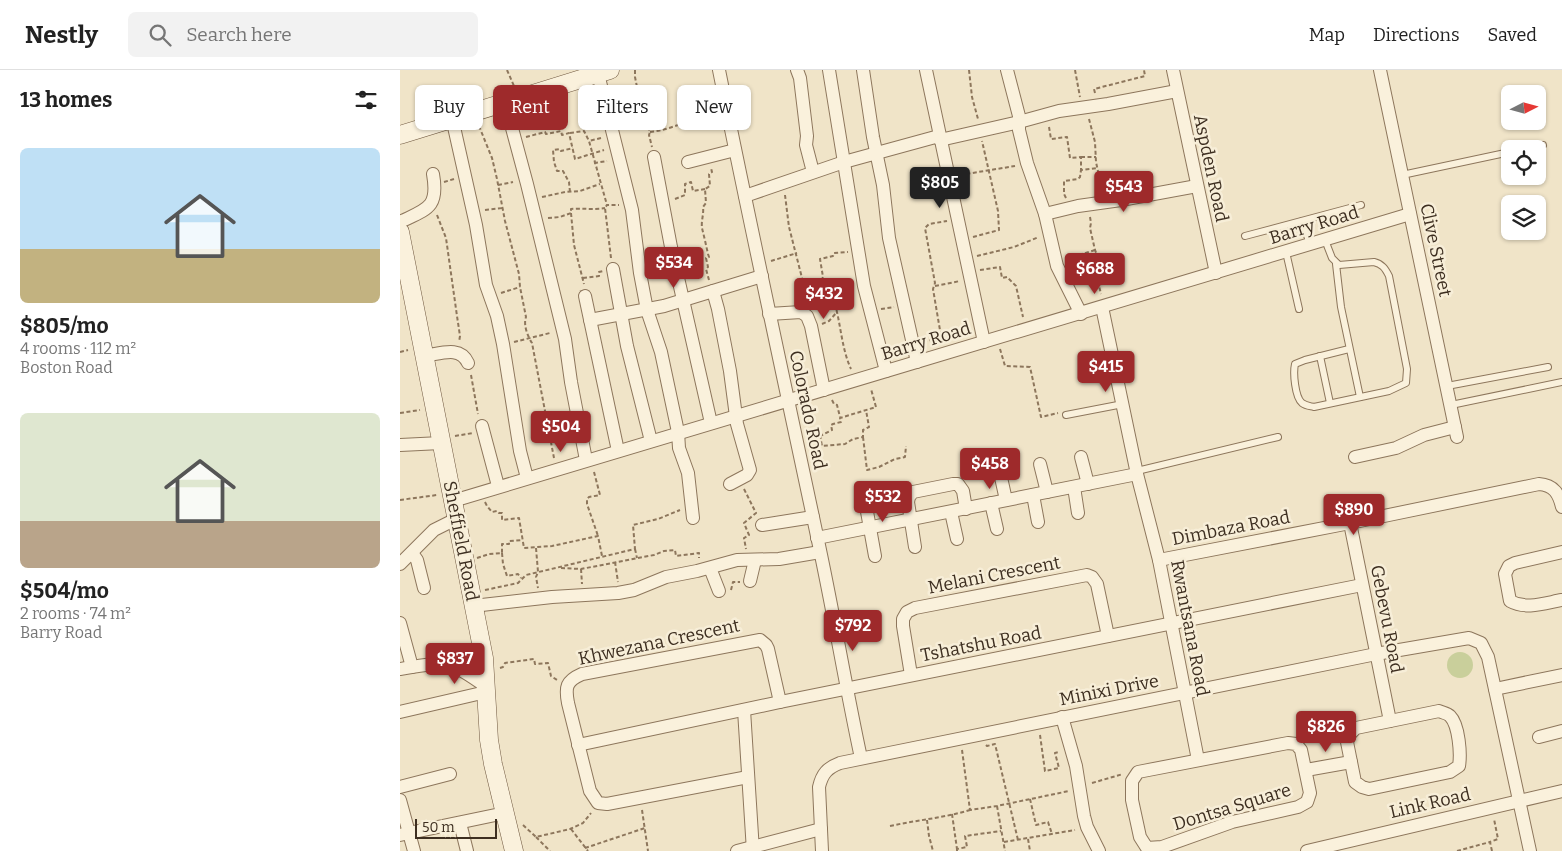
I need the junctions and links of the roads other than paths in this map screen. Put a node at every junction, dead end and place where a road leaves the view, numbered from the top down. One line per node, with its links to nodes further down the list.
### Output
1 (719, 70): 18 (street, Colorado Road)
2 (797, 70): 24 (street)
3 (829, 70): 23 (street)
4 (863, 70): 19 (street)
5 (1007, 70): 12 (street)
6 (1173, 70): 11 (street, Aspden Road)
7 (1380, 70): 25 (street, Clive Street)
8 (930, 71): 17 (street)
9 (604, 72): 10 (street); 48 (street)
10 (551, 85)
11 (1177, 91): 12 (street); 27 (street, Aspden Road)
12 (1019, 122): 17 (street); 30 (street)
13 (415, 130): 16 (street)
14 (455, 130): 85 (street)
15 (513, 130): 81 (street)
16 (400, 135)
17 (940, 138): 19 (street); 53 (street)
18 (735, 150): 22 (street); 28 (street, Colorado Road)
19 (877, 154): 23 (street); 57 (street)
20 (1501, 154): 25 (lane)
21 (654, 157): 45 (street)
22 (688, 162)
23 (844, 162): 24 (street); 60 (street)
24 (813, 172): 28 (street)
25 (1402, 175): 31 (street, Clive Street)
26 (434, 179): 33 (street)
27 (1197, 186): 30 (street); 42 (street, Aspden Road)
28 (745, 196): 41 (street, Colorado Road)
29 (1362, 205): 32 (lane)
30 (1045, 214): 51 (street)
31 (1410, 214): 36 (street, Barry Road); 62 (street, Clive Street)
32 (1302, 221): 35 (lane); 37 (lane)
33 (400, 222)
34 (400, 233): 55 (street, Sheffield Road)
35 (1245, 236)
36 (1324, 240): 37 (street, Barry Road); 39 (lane)
37 (1310, 244): 38 (street, Barry Road)
38 (1286, 252): 42 (street, Barry Road); 47 (lane)
39 (1336, 264): 54 (lane); 64 (lane)
40 (613, 269): 49 (street)
41 (760, 271): 43 (street); 50 (street, Colorado Road)
42 (1216, 273): 46 (street, Barry Road)
43 (713, 291): 45 (street); 69 (street)
44 (585, 296): 52 (street)
45 (684, 301): 48 (street); 71 (street)
46 (1102, 307): 51 (street, Barry Road); 67 (street, Rwantsana Road)
47 (1299, 309)
48 (648, 310): 49 (street); 73 (street)
49 (622, 314): 52 (street); 76 (street)
50 (769, 314): 63 (street); 65 (street, Colorado Road)
51 (1081, 314): 53 (street, Barry Road)
52 (590, 320): 78 (street)
53 (984, 342): 57 (street, Barry Road)
54 (1349, 349): 56 (lane); 64 (lane)
55 (424, 356): 58 (street); 75 (street, Sheffield Road)
56 (1320, 356): 66 (lane); 66 (lane)
57 (917, 362): 60 (street, Barry Road)
58 (468, 363)
59 (1548, 367): 62 (lane)
60 (886, 371): 63 (street, Barry Road)
61 (1562, 382): 68 (lane)
62 (1447, 386): 68 (street, Clive Street)
63 (826, 389): 65 (street, Barry Road)
64 (1360, 397): 66 (lane)
65 (787, 400): 69 (street, Barry Road); 101 (street, Colorado Road)
66 (1330, 403)
67 (1123, 404): 70 (lane); 84 (street, Rwantsana Road)
68 (1451, 405): 80 (street, Clive Street)
69 (736, 415): 71 (street, Barry Road); 86 (street)
70 (1066, 415)
71 (711, 422): 73 (street, Barry Road)
72 (482, 426): 88 (street)
73 (678, 432): 76 (street, Barry Road); 99 (street)
74 (1278, 437): 84 (lane)
75 (441, 441): 77 (street); 93 (street, Sheffield Road)
76 (651, 441): 78 (street, Barry Road)
77 (400, 445)
78 (618, 451): 81 (street, Barry Road)
79 (1082, 457): 87 (street)
80 (1356, 457)
81 (588, 460): 85 (street, Barry Road)
82 (1040, 464): 90 (street)
83 (1000, 473): 94 (street)
84 (1137, 473): 87 (street); 117 (street, Rwantsana Road)
85 (527, 478): 88 (street, Barry Road)
86 (735, 482)
87 (1088, 484): 89 (street)
88 (498, 486): 93 (street, Barry Road)
89 (1074, 487): 90 (street); 100 (street)
90 (1047, 492): 92 (street)
91 (864, 495): 107 (street)
92 (1033, 495): 94 (street); 104 (street)
93 (452, 496): 102 (street, Sheffield Road)
94 (1006, 500): 95 (street)
95 (992, 504): 97 (street); 108 (street)
96 (1562, 507): 105 (street, Dimbaza Road)
97 (966, 509): 98 (street); 103 (street)
98 (951, 512): 103 (street); 110 (street)
99 (692, 513)
100 (1078, 513)
101 (813, 516): 106 (street); 109 (street, Colorado Road)
102 (456, 519): 114 (street); 124 (street, Sheffield Road)
103 (911, 519): 107 (street); 111 (street)
104 (1038, 522)
105 (1350, 523): 117 (street, Dimbaza Road); 121 (street, Gebevu Road)
106 (762, 526)
107 (870, 528): 109 (street); 115 (street)
108 (997, 529)
109 (818, 538): 112 (street, Colorado Road)
110 (957, 540)
111 (915, 547)
112 (820, 552): 116 (street); 134 (street, Colorado Road)
113 (1562, 552): 125 (street)
114 (412, 553): 118 (street); 122 (street)
115 (875, 556)
116 (751, 560): 119 (street); 120 (street)
117 (1158, 560): 127 (street, Rwantsana Road)
118 (400, 564)
119 (706, 569): 123 (street); 124 (street)
120 (750, 581)
121 (1362, 586): 127 (street, Tshatshu Road); 129 (street, Gebevu Road)
122 (424, 588)
123 (719, 591)
124 (472, 599): 133 (street, Sheffield Road)
125 (1562, 600)
126 (400, 622): 130 (street)
127 (1171, 624): 128 (street, Tshatshu Road); 136 (street, Rwantsana Road)
128 (1108, 636): 132 (street, Tshatshu Road); 132 (street, Melani Crescent)
129 (1376, 654): 135 (street, Minixi Drive); 136 (street, Minixi Drive); 141 (street, Gebevu Road)
130 (406, 668): 133 (street)
131 (1562, 675): 135 (street)
132 (911, 676): 134 (street, Tshatshu Road)
133 (485, 682): 139 (street); 155 (street, Sheffield Road)
134 (846, 689): 137 (street, Tshatshu Road); 145 (street, Colorado Road)
135 (1495, 689): 154 (street)
136 (1185, 693): 140 (street, Minixi Drive); 146 (street, Rwantsana Road)
137 (780, 702): 138 (street, Tshatshu Road); 144 (street, Khwezana Crescent)
138 (744, 710): 144 (street, Tshatshu Road); 150 (street)
139 (400, 712)
140 (1062, 718): 145 (street, Minixi Drive); 167 (street)
141 (1390, 721): 147 (street); 147 (street)
142 (1562, 731): 143 (street)
143 (1539, 736)
144 (578, 745): 150 (street, Khwezana Crescent)
145 (861, 758): 157 (street, Minixi Drive)
146 (1198, 760): 148 (street, Dontsa Square); 160 (street, Dontsa Square)
147 (1351, 762): 148 (street)
148 (1306, 770): 160 (street, Dontsa Square)
149 (450, 774): 151 (street)
150 (748, 777): 159 (street)
151 (400, 787)
152 (1562, 791): 154 (street, Link Road)
153 (400, 800): 158 (street)
154 (1520, 800): 161 (street, Link Road); 168 (street)
155 (505, 813): 156 (street); 164 (street, Sheffield Road)
156 (460, 823): 158 (street); 163 (street)
157 (821, 829): 159 (street); 166 (street, Minixi Drive)
158 (405, 834): 162 (street)
159 (753, 849): 165 (street)
160 (1147, 849)
161 (1312, 850)
162 (414, 851)
163 (467, 851)
164 (514, 851)
165 (737, 851)
166 (822, 851)
167 (1099, 851)
168 (1530, 851)

